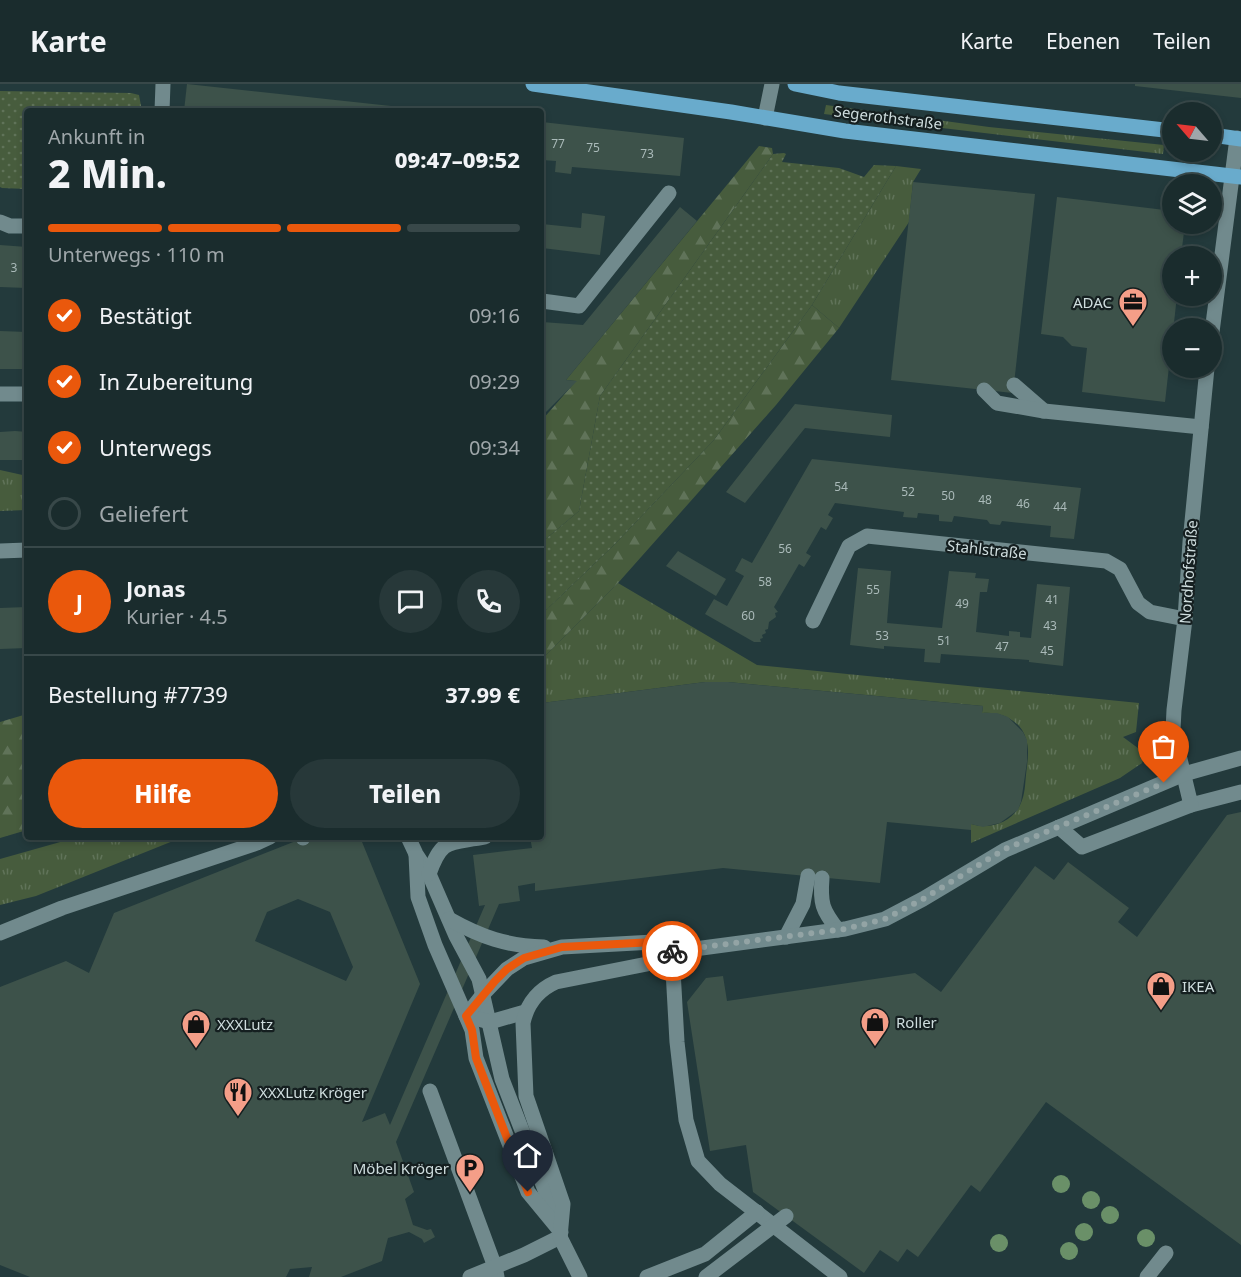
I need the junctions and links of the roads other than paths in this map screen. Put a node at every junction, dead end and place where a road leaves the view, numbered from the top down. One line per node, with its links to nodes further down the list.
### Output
1 (163, 84): 5 (street)
2 (533, 84): 6 (main road, Segerothstraße)
3 (772, 84): 6 (street)
4 (795, 84): 7 (main road, Segerothstraße)
5 (162, 108)
6 (765, 118): 10 (main road, Segerothstraße)
7 (1162, 130)
8 (1222, 136): 9 (main road)
9 (1239, 138): 10 (street)
10 (1236, 176): 15 (street)
11 (669, 194): 14 (street)
12 (0, 222): 13 (street)
13 (24, 226)
14 (544, 301)
15 (1214, 318)
16 (1206, 378): 22 (street, Nordhofstraße)
17 (1014, 385): 21 (street)
18 (984, 390): 21 (street)
19 (0, 394): 20 (street)
20 (24, 394)
21 (1044, 411): 22 (street)
22 (1201, 427): 25 (street, Nordhofstraße)
23 (24, 550): 24 (street)
24 (0, 551)
25 (1185, 619): 26 (street, Stahlstraße); 28 (street, Nordhofstraße)
26 (813, 621)
27 (1241, 758): 28 (street)
28 (1184, 774): 30 (street, Nordhofstraße); 31 (street)
29 (1241, 792): 30 (street)
30 (1191, 805): 31 (street)
31 (1059, 827): 38 (street)
32 (264, 840): 39 (street)
33 (409, 840): 35 (street)
34 (468, 840): 36 (street)
35 (416, 854): 36 (street); 45 (street)
36 (429, 874): 37 (street)
37 (449, 919): 41 (street); 43 (street)
38 (838, 930): 40 (street); 40 (street)
39 (0, 933)
40 (786, 938): 42 (street)
41 (562, 947): 42 (street); 43 (street)
42 (672, 952): 44 (street); 48 (street)
43 (484, 993): 45 (street); 46 (street)
44 (525, 1012): 46 (street); 51 (street)
45 (466, 1016): 46 (street); 51 (street)
46 (490, 1022): 51 (street)
47 (430, 1091): 53 (street)
48 (757, 1212): 50 (street); 56 (street)
49 (786, 1216): 50 (street)
50 (774, 1226): 57 (street); 58 (street)
51 (561, 1234): 53 (street); 55 (street)
52 (1166, 1253): 59 (street)
53 (496, 1272): 54 (street)
54 (470, 1277)
55 (580, 1277)
56 (647, 1277)
57 (706, 1277)
58 (840, 1277)
59 (1147, 1277)

